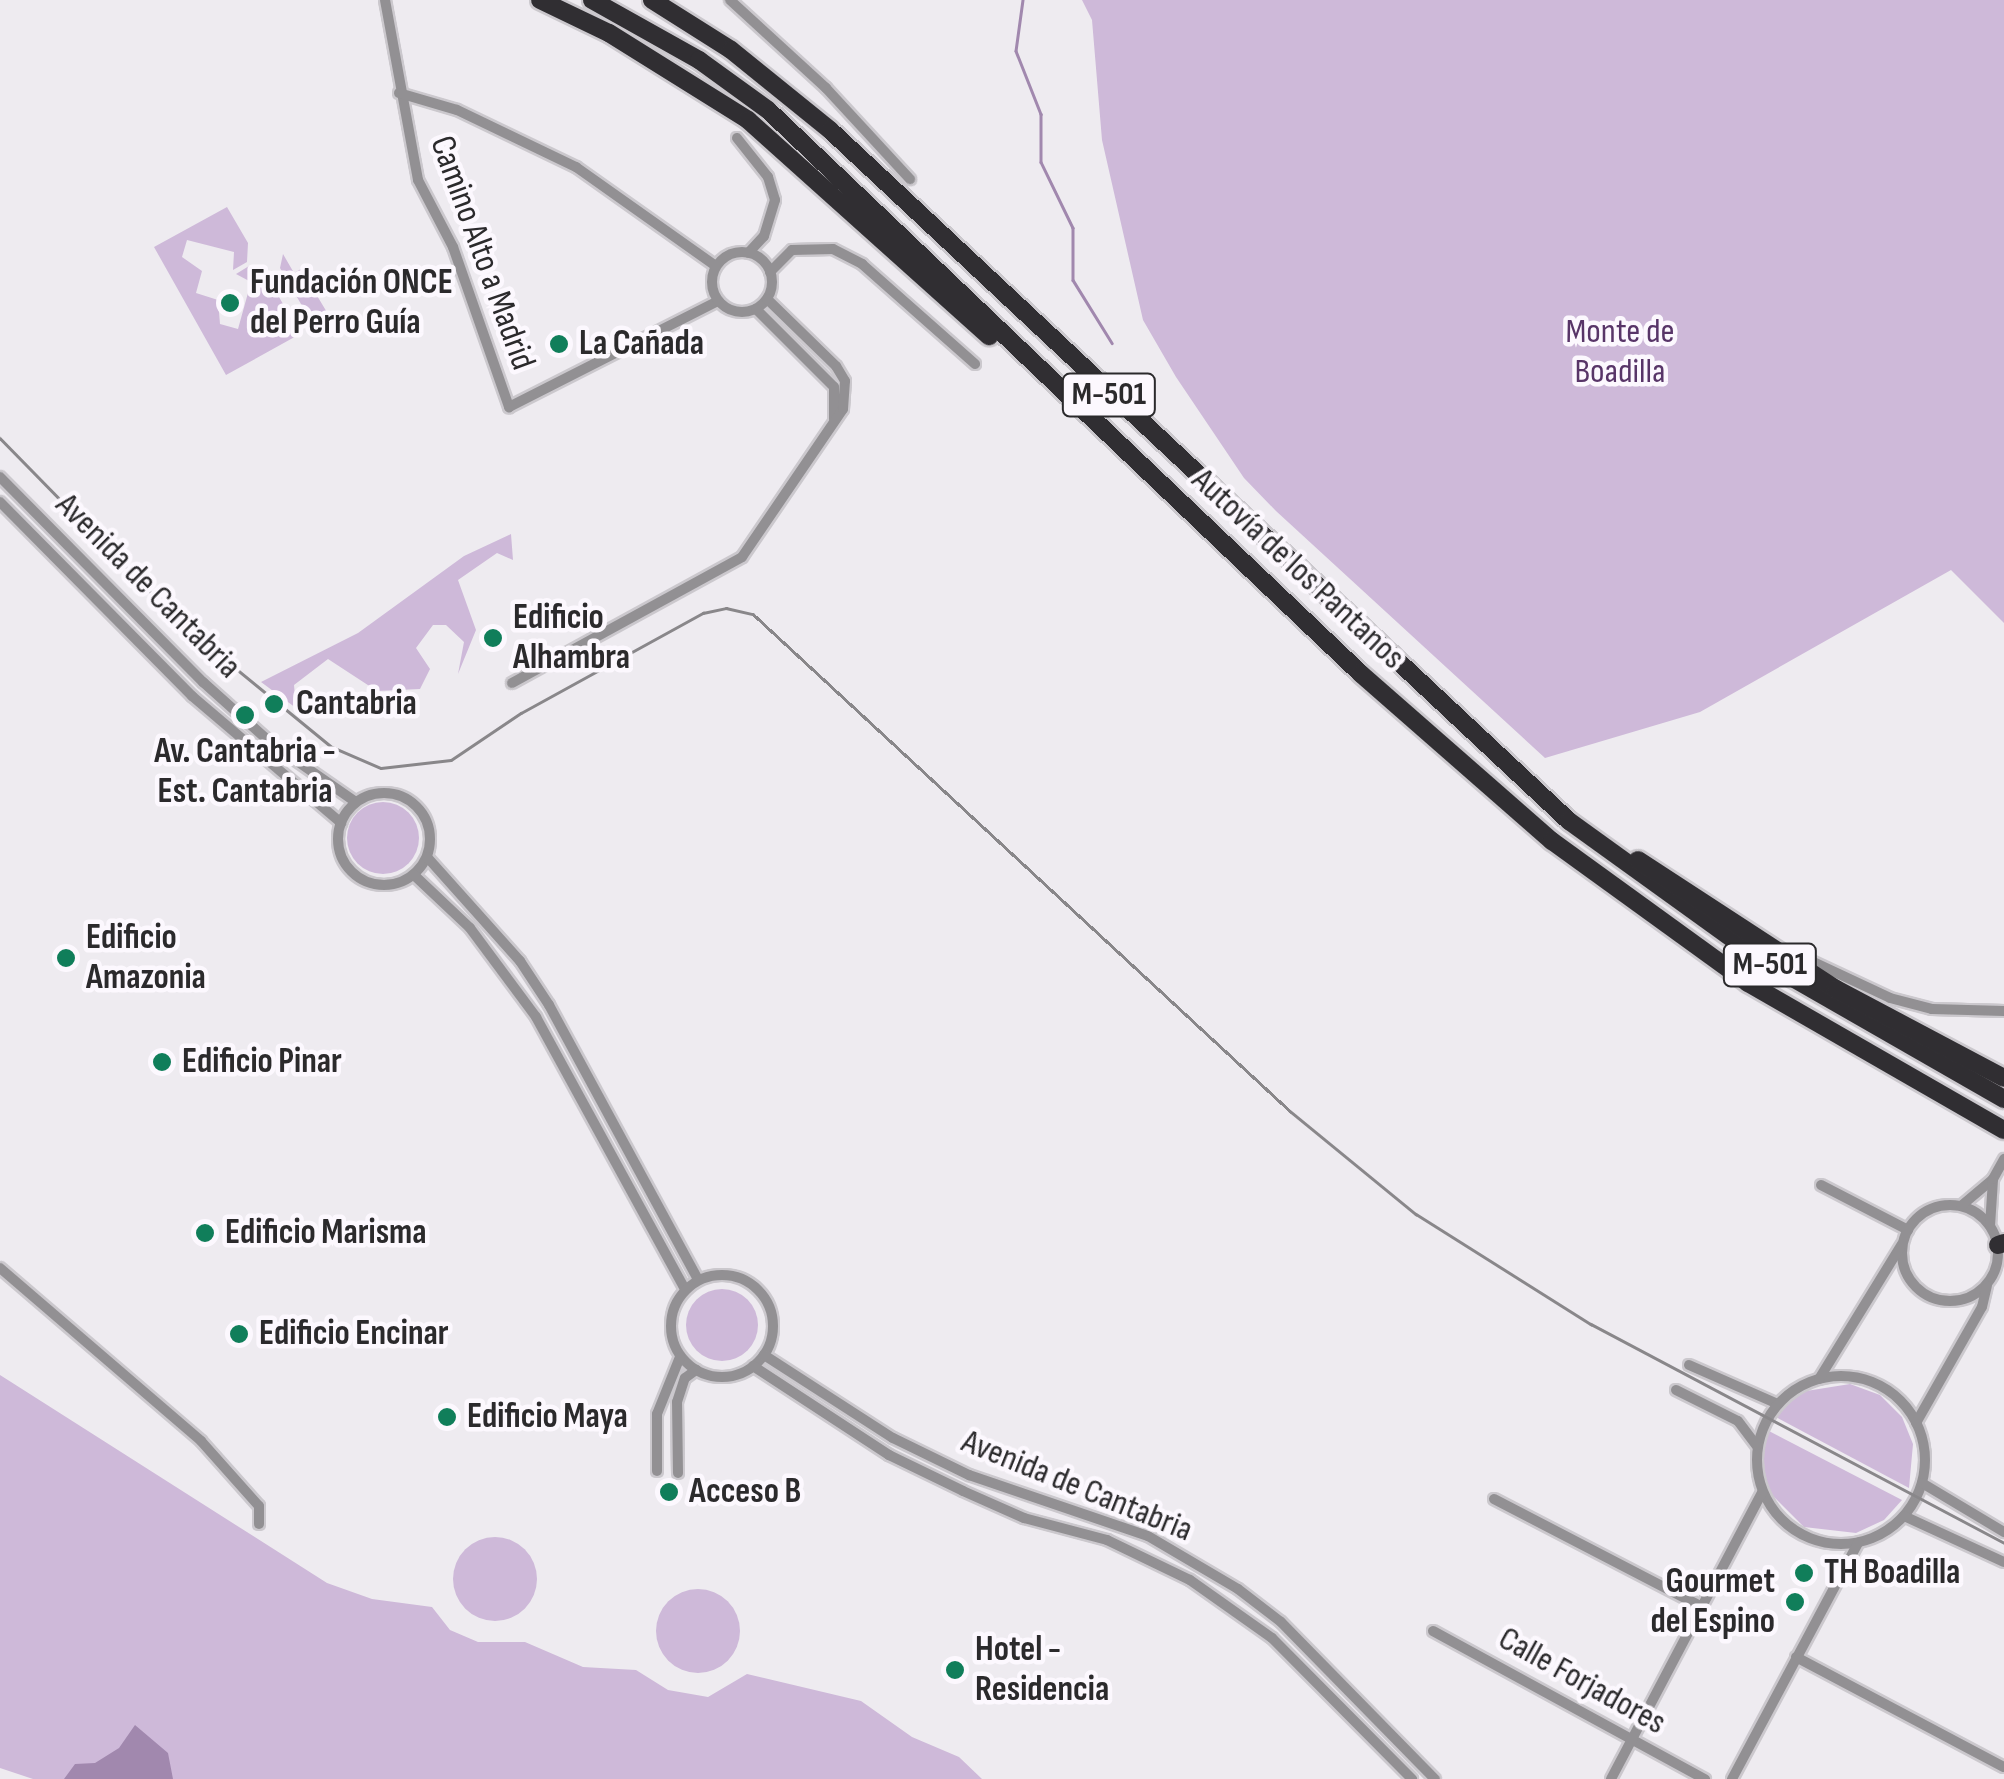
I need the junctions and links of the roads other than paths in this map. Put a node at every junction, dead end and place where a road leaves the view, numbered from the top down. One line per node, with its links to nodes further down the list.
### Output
1 (385, 0): 6 (street, Camino Alto a Madrid)
2 (540, 0): 16 (highway)
3 (592, 0): 16 (highway, Autovía de los Pantanos / M-501)
4 (652, 0): 22 (highway, Autovía de los Pantanos / M-501)
5 (730, 0): 8 (street)
6 (399, 93): 10 (street); 13 (street, Camino Alto a Madrid)
7 (737, 138): 9 (street)
8 (910, 179)
9 (748, 253): 10 (street); 11 (street)
10 (716, 266): 13 (street)
11 (770, 272): 12 (street); 15 (street)
12 (767, 300): 14 (street); 17 (street)
13 (718, 301): 14 (street)
14 (756, 309): 17 (street)
15 (976, 364)
16 (1063, 393): 30 (highway, Autovía de los Pantanos / M-501)
17 (834, 420): 20 (street)
18 (0, 477): 21 (street, Avenida de Cantabria)
19 (0, 502): 23 (street, Avenida de Cantabria)
20 (512, 682)
21 (356, 802): 23 (street); 24 (street)
22 (1554, 806): 26 (highway); 29 (highway, Autovía de los Pantanos / M-501)
23 (340, 822): 25 (street)
24 (427, 858): 25 (street); 40 (street)
25 (414, 875): 43 (street)
26 (1672, 883): 27 (street); 28 (highway)
27 (2004, 1011)
28 (2004, 1078)
29 (2004, 1099)
30 (2004, 1130)
31 (2004, 1159): 32 (street)
32 (1993, 1179): 34 (street); 35 (street)
33 (1821, 1184): 36 (street)
34 (1961, 1206): 35 (street); 36 (street)
35 (1990, 1227): 38 (street)
36 (1908, 1230): 37 (street)
37 (1902, 1243): 41 (street); 49 (street)
38 (2001, 1244): 41 (street)
39 (0, 1268): 60 (street)
40 (698, 1279): 43 (street); 44 (street)
41 (1990, 1281): 42 (street); 52 (street)
42 (2004, 1282)
43 (684, 1289): 45 (street)
44 (764, 1355): 47 (street); 70 (street, Avenida de Cantabria)
45 (680, 1357): 48 (street); 54 (street)
46 (1689, 1365): 51 (street)
47 (753, 1366): 48 (street); 69 (street, Avenida de Cantabria)
48 (696, 1370): 55 (street)
49 (1819, 1379): 51 (street); 52 (street)
50 (1676, 1390): 53 (street)
51 (1778, 1404): 53 (street)
52 (1916, 1423): 56 (street)
53 (1758, 1446): 57 (street)
54 (657, 1471)
55 (678, 1473)
56 (1922, 1483): 59 (street); 61 (street)
57 (1762, 1492): 62 (street); 64 (street)
58 (1494, 1500): 64 (street)
59 (1904, 1516): 62 (street); 63 (street)
60 (259, 1524)
61 (2004, 1532)
62 (1858, 1543): 66 (street)
63 (2004, 1562)
64 (1702, 1607): 67 (street)
65 (1433, 1631): 67 (street, Calle Forjadores)
66 (1796, 1657): 68 (street); 73 (street)
67 (1632, 1740): 71 (street); 72 (street, Calle Forjadores)
68 (2004, 1768)
69 (1412, 1779)
70 (1434, 1779)
71 (1611, 1779)
72 (1706, 1779)
73 (1732, 1779)

